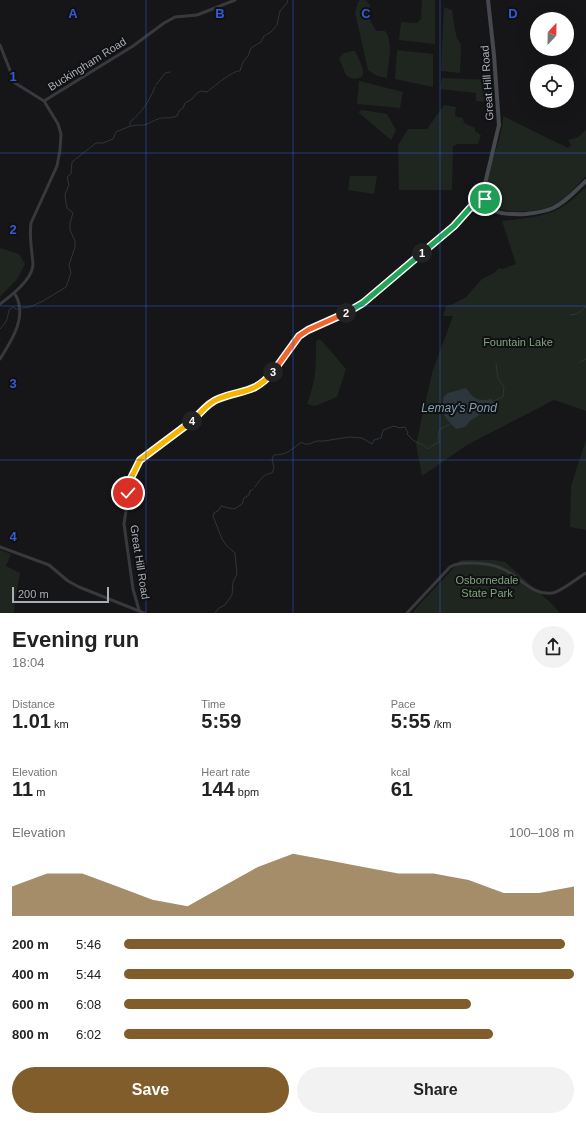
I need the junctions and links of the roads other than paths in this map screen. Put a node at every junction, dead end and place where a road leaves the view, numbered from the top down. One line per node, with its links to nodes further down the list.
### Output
1 (235, 0): 4 (street, Buckingham Road)
2 (488, 0): 6 (main road, Great Hill Road)
3 (0, 44): 4 (street)
4 (44, 101): 9 (street, Buckingham Road)
5 (586, 181): 8 (main road)
6 (484, 188): 7 (street, Great Hill Road); 8 (main road)
7 (471, 207): 8 (street); 14 (street, Great Hill Road)
8 (490, 208)
9 (15, 294): 10 (street, Buckingham Road); 11 (street)
10 (0, 304)
11 (0, 359)
12 (0, 547): 14 (street)
13 (586, 573): 16 (street)
14 (139, 610): 15 (street)
15 (144, 613)
16 (407, 613)

